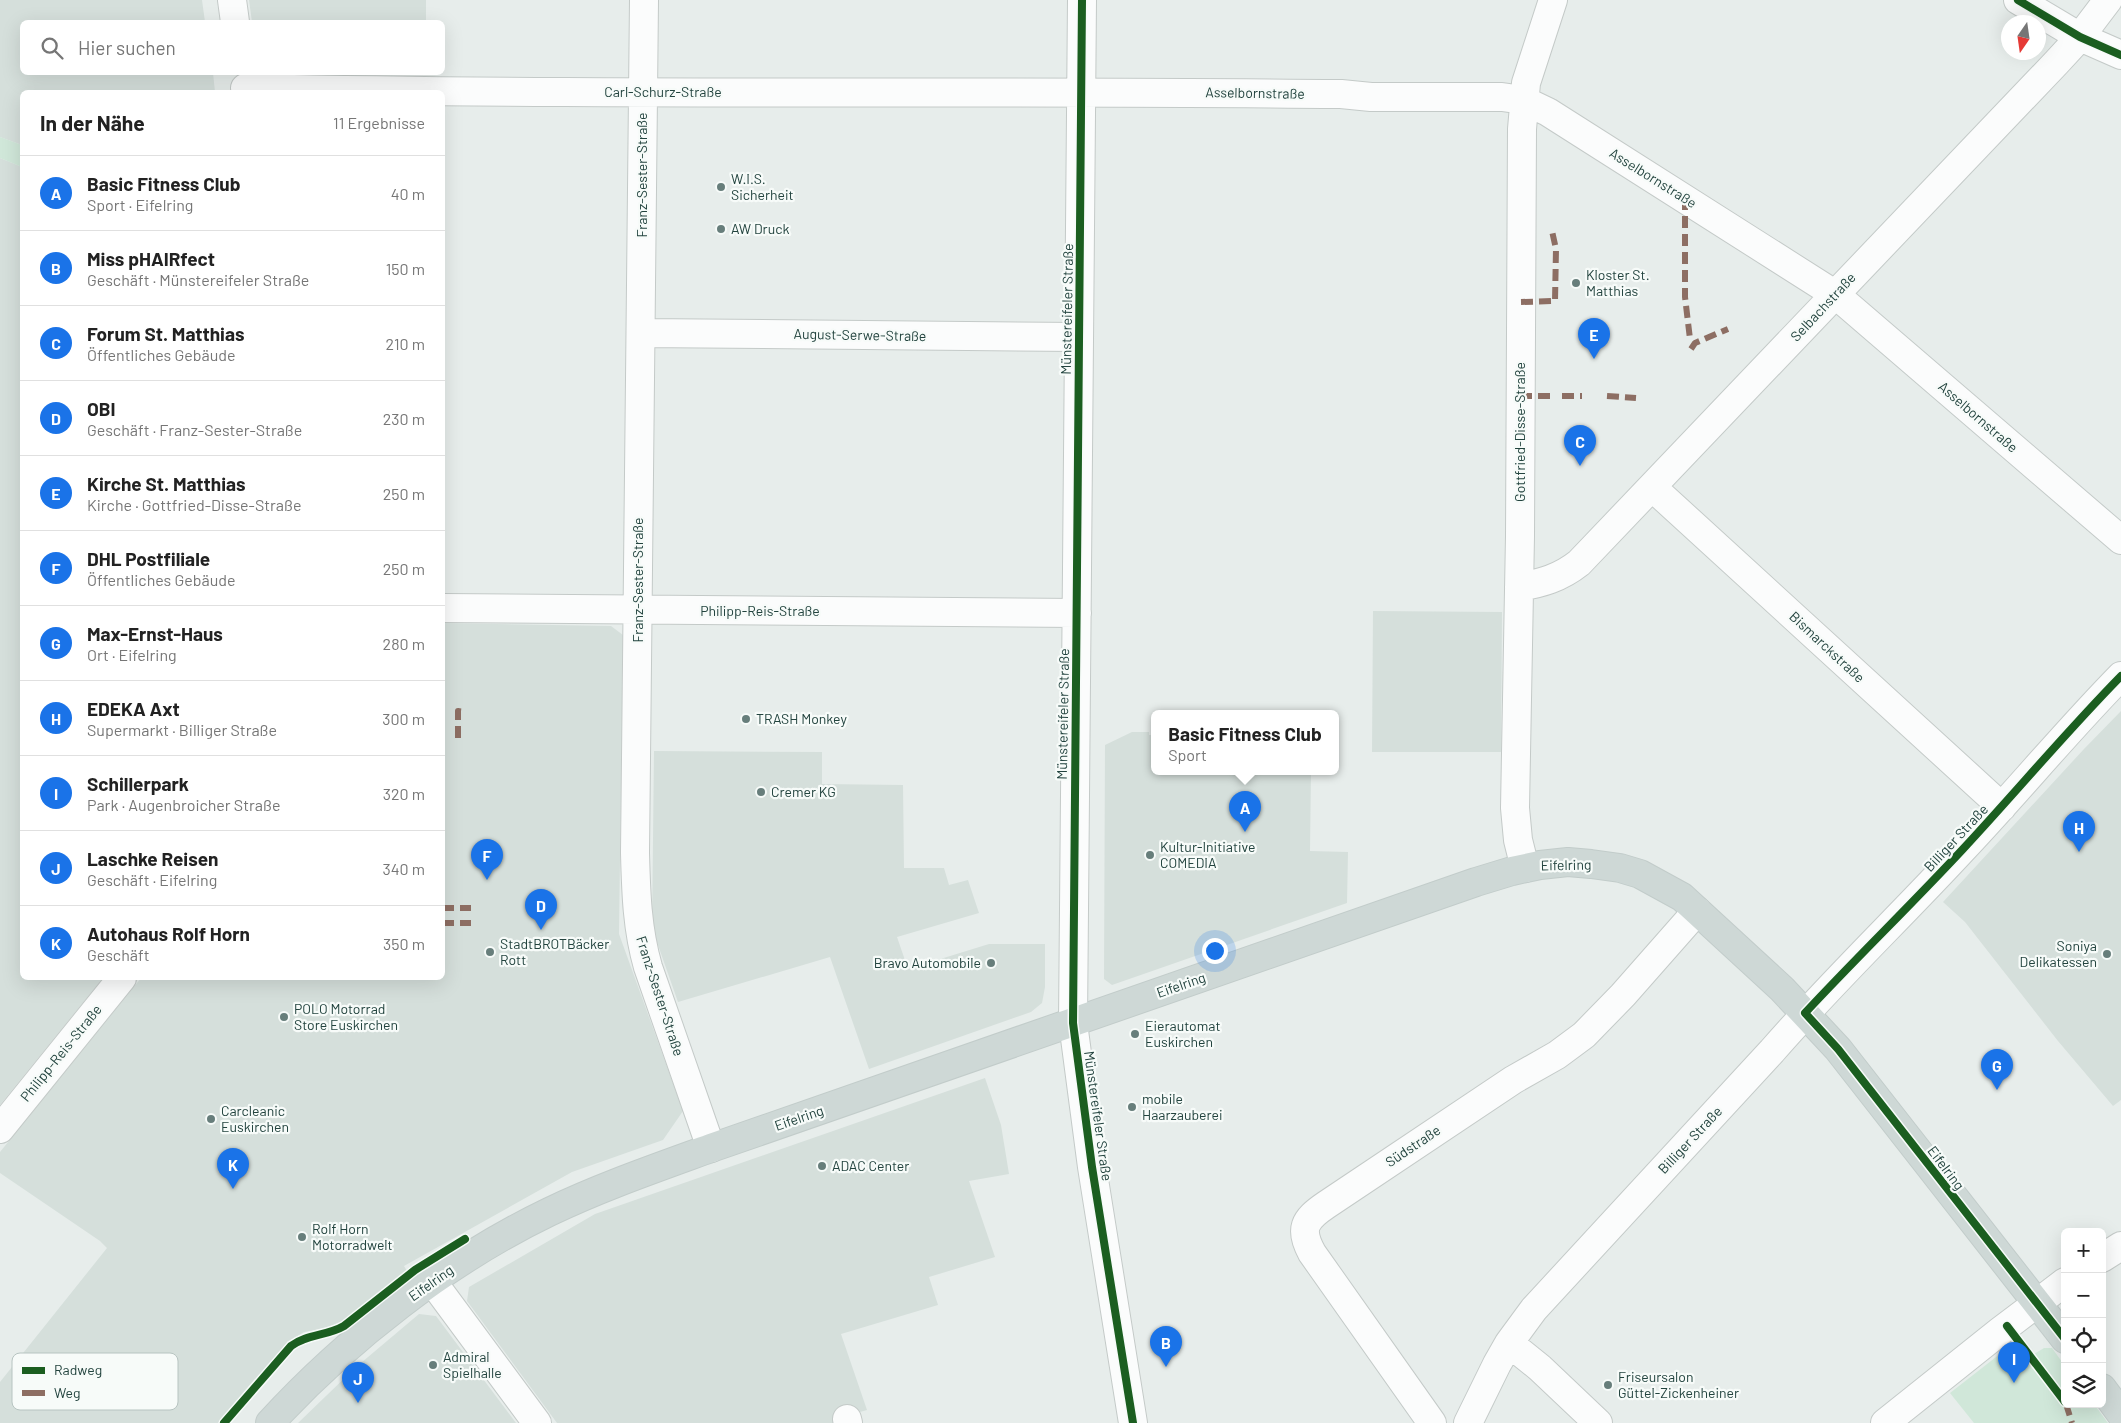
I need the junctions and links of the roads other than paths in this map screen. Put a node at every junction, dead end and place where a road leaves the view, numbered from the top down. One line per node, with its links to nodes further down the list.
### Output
1 (232, 0): 7 (street)
2 (644, 0): 11 (street, Franz-Sester-Straße)
3 (1082, 0): 12 (street, Münstereifeler Straße)
4 (1553, 0): 13 (street, Gottfried-Disse-Straße)
5 (2018, 0): 8 (street)
6 (2108, 0): 8 (street, Selbachstraße)
7 (236, 20)
8 (2080, 37): 9 (street); 14 (street, Selbachstraße)
9 (2121, 55)
10 (244, 84): 11 (street, Carl-Schurz-Straße)
11 (643, 92): 12 (street, Carl-Schurz-Straße); 15 (street, Franz-Sester-Straße)
12 (1082, 92): 13 (street, Asselbornstraße); 16 (street, Münstereifeler Straße)
13 (1523, 100): 14 (street, Asselbornstraße); 19 (street, Gottfried-Disse-Straße)
14 (1836, 295): 17 (street, Selbachstraße); 18 (street, Asselbornstraße)
15 (641, 333): 16 (street, August-Serwe-Straße); 21 (street, Franz-Sester-Straße)
16 (1079, 337): 22 (street, Münstereifeler Straße)
17 (1652, 487): 19 (street, Selbachstraße); 24 (street, Bismarckstraße)
18 (2121, 540)
19 (1519, 587): 25 (street, Gottfried-Disse-Straße)
20 (445, 608): 21 (street, Philipp-Reis-Straße)
21 (638, 610): 22 (street, Philipp-Reis-Straße); 31 (street, Franz-Sester-Straße)
22 (1077, 613): 29 (street, Münstereifeler Straße)
23 (2121, 676): 24 (street, Billiger Straße)
24 (2002, 807): 28 (street, Billiger Straße)
25 (1525, 868): 26 (main road, Eifelring); 29 (main road, Eifelring)
26 (1697, 911): 28 (main road, Eifelring); 44 (street, Südstraße)
27 (120, 980): 30 (street, Philipp-Reis-Straße)
28 (1805, 1013): 36 (main road, Eifelring); 38 (street, Billiger Straße)
29 (1073, 1023): 31 (main road, Eifelring); 43 (street, Münstereifeler Straße)
30 (0, 1129)
31 (711, 1148): 34 (main road, Eifelring)
32 (2121, 1246): 33 (street)
33 (2106, 1255)
34 (432, 1281): 41 (main road, Eifelring); 42 (street)
35 (2061, 1285): 36 (street)
36 (2037, 1304): 37 (main road, Eifelring); 47 (street)
37 (2061, 1334)
38 (1509, 1344): 45 (street, Billiger Straße); 46 (street)
39 (2106, 1393): 40 (main road)
40 (2121, 1414)
41 (270, 1423)
42 (537, 1423)
43 (1133, 1423)
44 (1432, 1423)
45 (1468, 1423)
46 (1598, 1423)
47 (1885, 1423)

